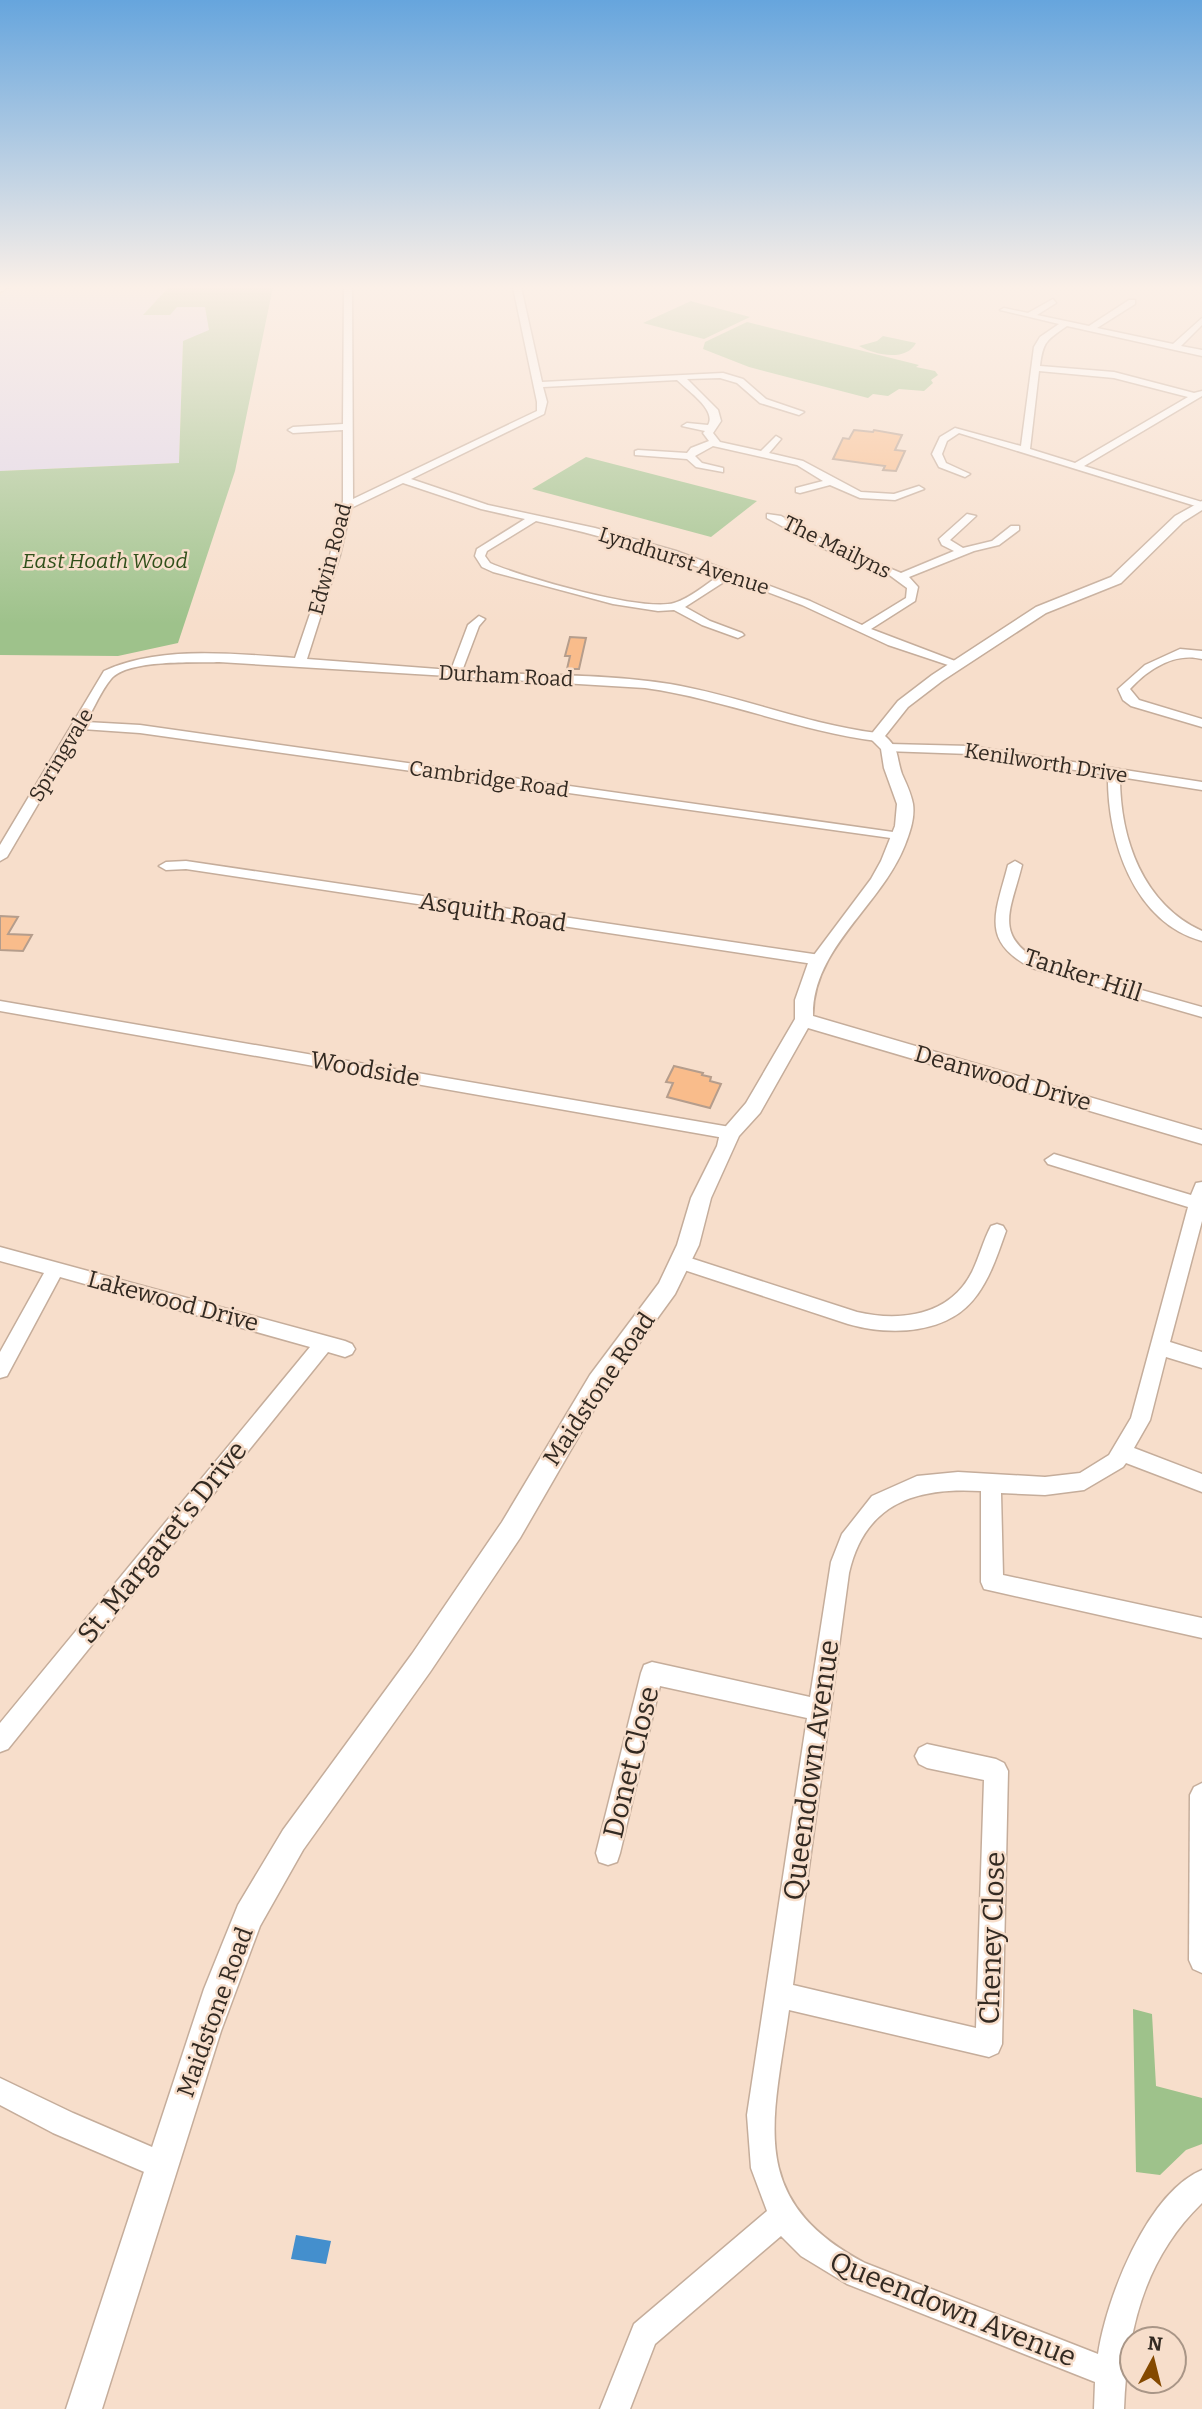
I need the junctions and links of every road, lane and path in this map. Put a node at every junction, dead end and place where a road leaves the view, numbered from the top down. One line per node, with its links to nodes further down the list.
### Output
1 (348, 399): 9 (street, Edwin Road)
2 (541, 399): 21 (street)
3 (702, 399): 10 (street)
4 (761, 399): 7 (street)
5 (1031, 399): 14 (street)
6 (1190, 399): 18 (street)
7 (799, 412)
8 (684, 426): 10 (street)
9 (348, 427): 11 (street); 26 (street, Edwin Road)
10 (708, 428): 13 (street)
11 (293, 430)
12 (774, 438): 16 (street)
13 (714, 443): 16 (street); 17 (street)
14 (1025, 449): 18 (street); 20 (street)
15 (638, 453): 17 (street)
16 (764, 453): 22 (street)
17 (690, 456): 19 (street)
18 (1077, 466): 25 (street)
19 (720, 470)
20 (965, 474)
21 (404, 480): 26 (street); 29 (street, Lyndhurst Avenue)
22 (830, 482): 23 (street); 24 (street)
23 (799, 492)
24 (918, 492)
25 (1202, 505): 40 (street)
26 (347, 506): 39 (street, Edwin Road)
27 (771, 516): 33 (street, The Mailyns)
28 (971, 516): 31 (street)
29 (534, 518): 32 (street, Lyndhurst Avenue); 34 (street)
30 (1015, 528): 31 (street)
31 (963, 552): 33 (street)
32 (729, 574): 34 (street); 36 (street, Lyndhurst Avenue)
33 (900, 577): 36 (street, The Mailyns)
34 (675, 606): 37 (street)
35 (479, 619): 42 (street)
36 (862, 630): 40 (street, Lyndhurst Avenue)
37 (738, 635)
38 (1202, 655): 43 (street)
39 (300, 661): 41 (street, Durham Road); 42 (street, Durham Road)
40 (957, 664): 45 (street)
41 (129, 665): 44 (street, Springvale)
42 (455, 674): 45 (street, Durham Road)
43 (1202, 723)
44 (79, 725): 49 (street, Cambridge Road); 50 (street, Springvale)
45 (877, 737): 46 (street)
46 (889, 748): 47 (street, Kenilworth Drive); 49 (street, Maidstone Road)
47 (1114, 774): 48 (street, Kenilworth Drive); 53 (street)
48 (1202, 786)
49 (900, 837): 54 (street, Maidstone Road)
50 (0, 857)
51 (1015, 865): 56 (street, Tanker Hill)
52 (166, 866): 54 (street, Asquith Road)
53 (1202, 936)
54 (820, 960): 57 (street, Maidstone Road)
55 (0, 1006): 58 (street, Woodside)
56 (1202, 1012)
57 (804, 1020): 58 (street, Maidstone Road); 59 (street, Deanwood Drive)
58 (730, 1133): 64 (street, Maidstone Road)
59 (1202, 1137)
60 (1054, 1160): 61 (street)
61 (1200, 1196): 67 (street)
62 (997, 1231): 64 (street)
63 (0, 1254): 65 (street, Lakewood Drive)
64 (681, 1262): 84 (street, Maidstone Road)
65 (55, 1269): 66 (street, Lakewood Drive); 70 (street)
66 (324, 1343): 68 (street, Lakewood Drive); 76 (street, St. Margaret's Drive)
67 (1160, 1347): 69 (street); 71 (street)
68 (345, 1349)
69 (1202, 1360)
70 (0, 1370)
71 (1125, 1453): 72 (street); 73 (street, Queendown Avenue)
72 (1202, 1483)
73 (991, 1484): 74 (street); 75 (street, Queendown Avenue)
74 (1202, 1628)
75 (819, 1710): 79 (street, Donet Close); 82 (street, Queendown Avenue)
76 (0, 1741)
77 (927, 1756): 82 (street, Cheney Close)
78 (1202, 1795): 80 (street)
79 (608, 1853)
80 (1202, 1960): 81 (street)
81 (1202, 1973)
82 (778, 1994): 86 (street, Queendown Avenue)
83 (0, 2091): 84 (street)
84 (163, 2166): 88 (street, Maidstone Road)
85 (1202, 2185): 87 (street)
86 (784, 2215): 87 (street, Queendown Avenue); 89 (street)
87 (1109, 2372): 90 (street)
88 (84, 2409)
89 (615, 2409)
90 (1109, 2409)

